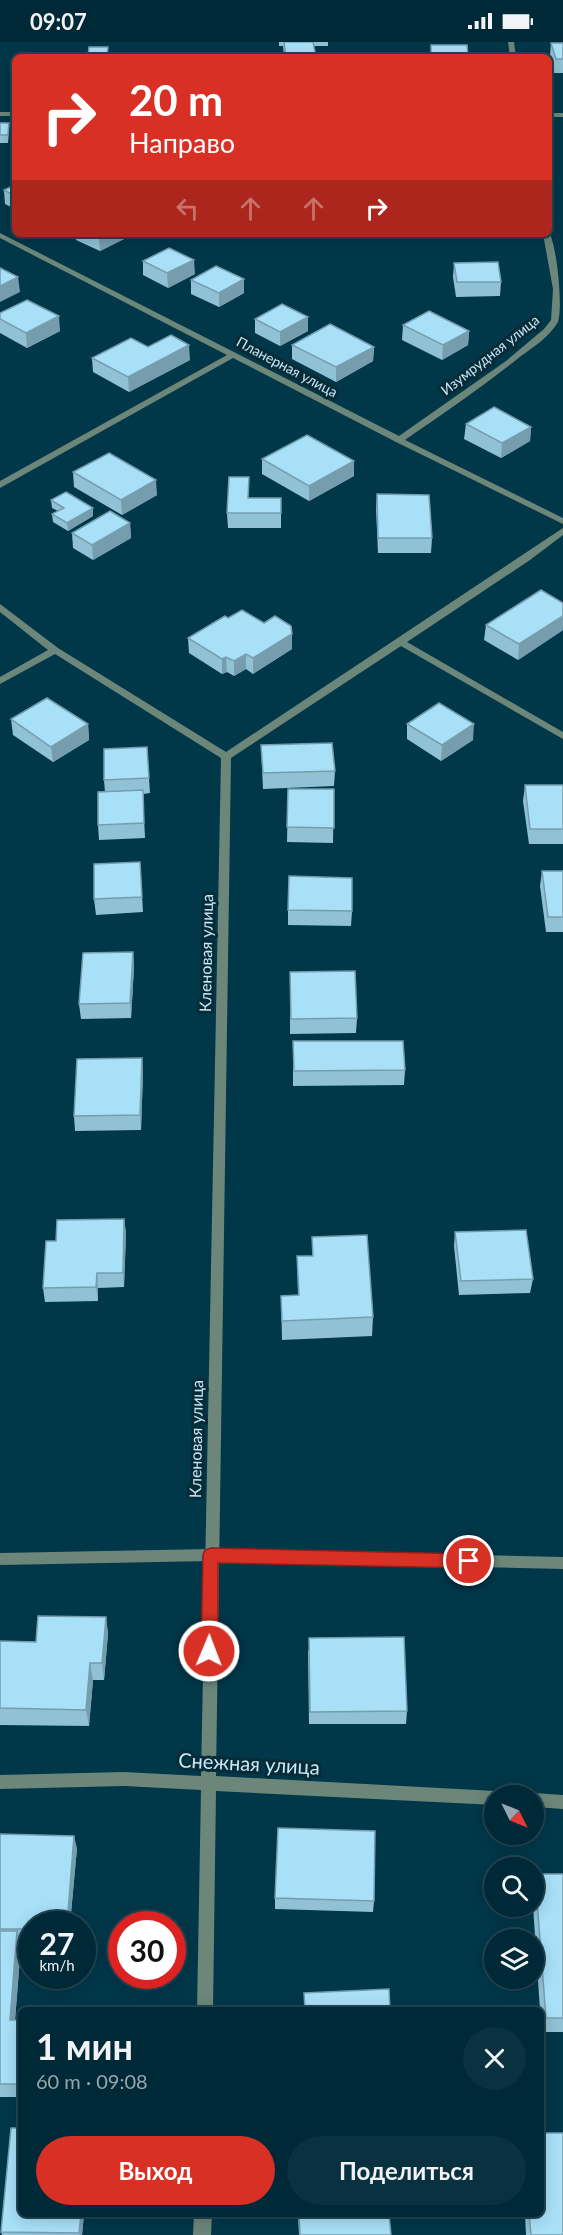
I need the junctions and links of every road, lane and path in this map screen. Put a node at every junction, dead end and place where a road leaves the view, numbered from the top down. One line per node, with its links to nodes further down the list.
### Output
1 (0, 236): 3 (street, Планерная улица)
2 (548, 237): 4 (street, Изумрудная улица)
3 (234, 354): 4 (street, Планерная улица); 5 (street)
4 (399, 440): 6 (street, Планерная улица)
5 (0, 485)
6 (563, 521)
7 (563, 531): 9 (street)
8 (0, 607): 10 (street)
9 (401, 642): 12 (street); 13 (street)
10 (55, 650): 11 (street); 13 (street)
11 (0, 681)
12 (563, 736)
13 (226, 757): 14 (street, Кленовая улица)
14 (211, 1555): 15 (street); 16 (street); 18 (street, Кленовая улица)
15 (0, 1559)
16 (563, 1563)
17 (0, 1782): 18 (street, Снежная улица)
18 (208, 1783): 19 (street, Снежная улица); 22 (street, Кленовая улица)
19 (484, 1797)
20 (544, 1801): 21 (street)
21 (563, 1802)
22 (205, 2007)
23 (202, 2217): 24 (street)
24 (202, 2235)

